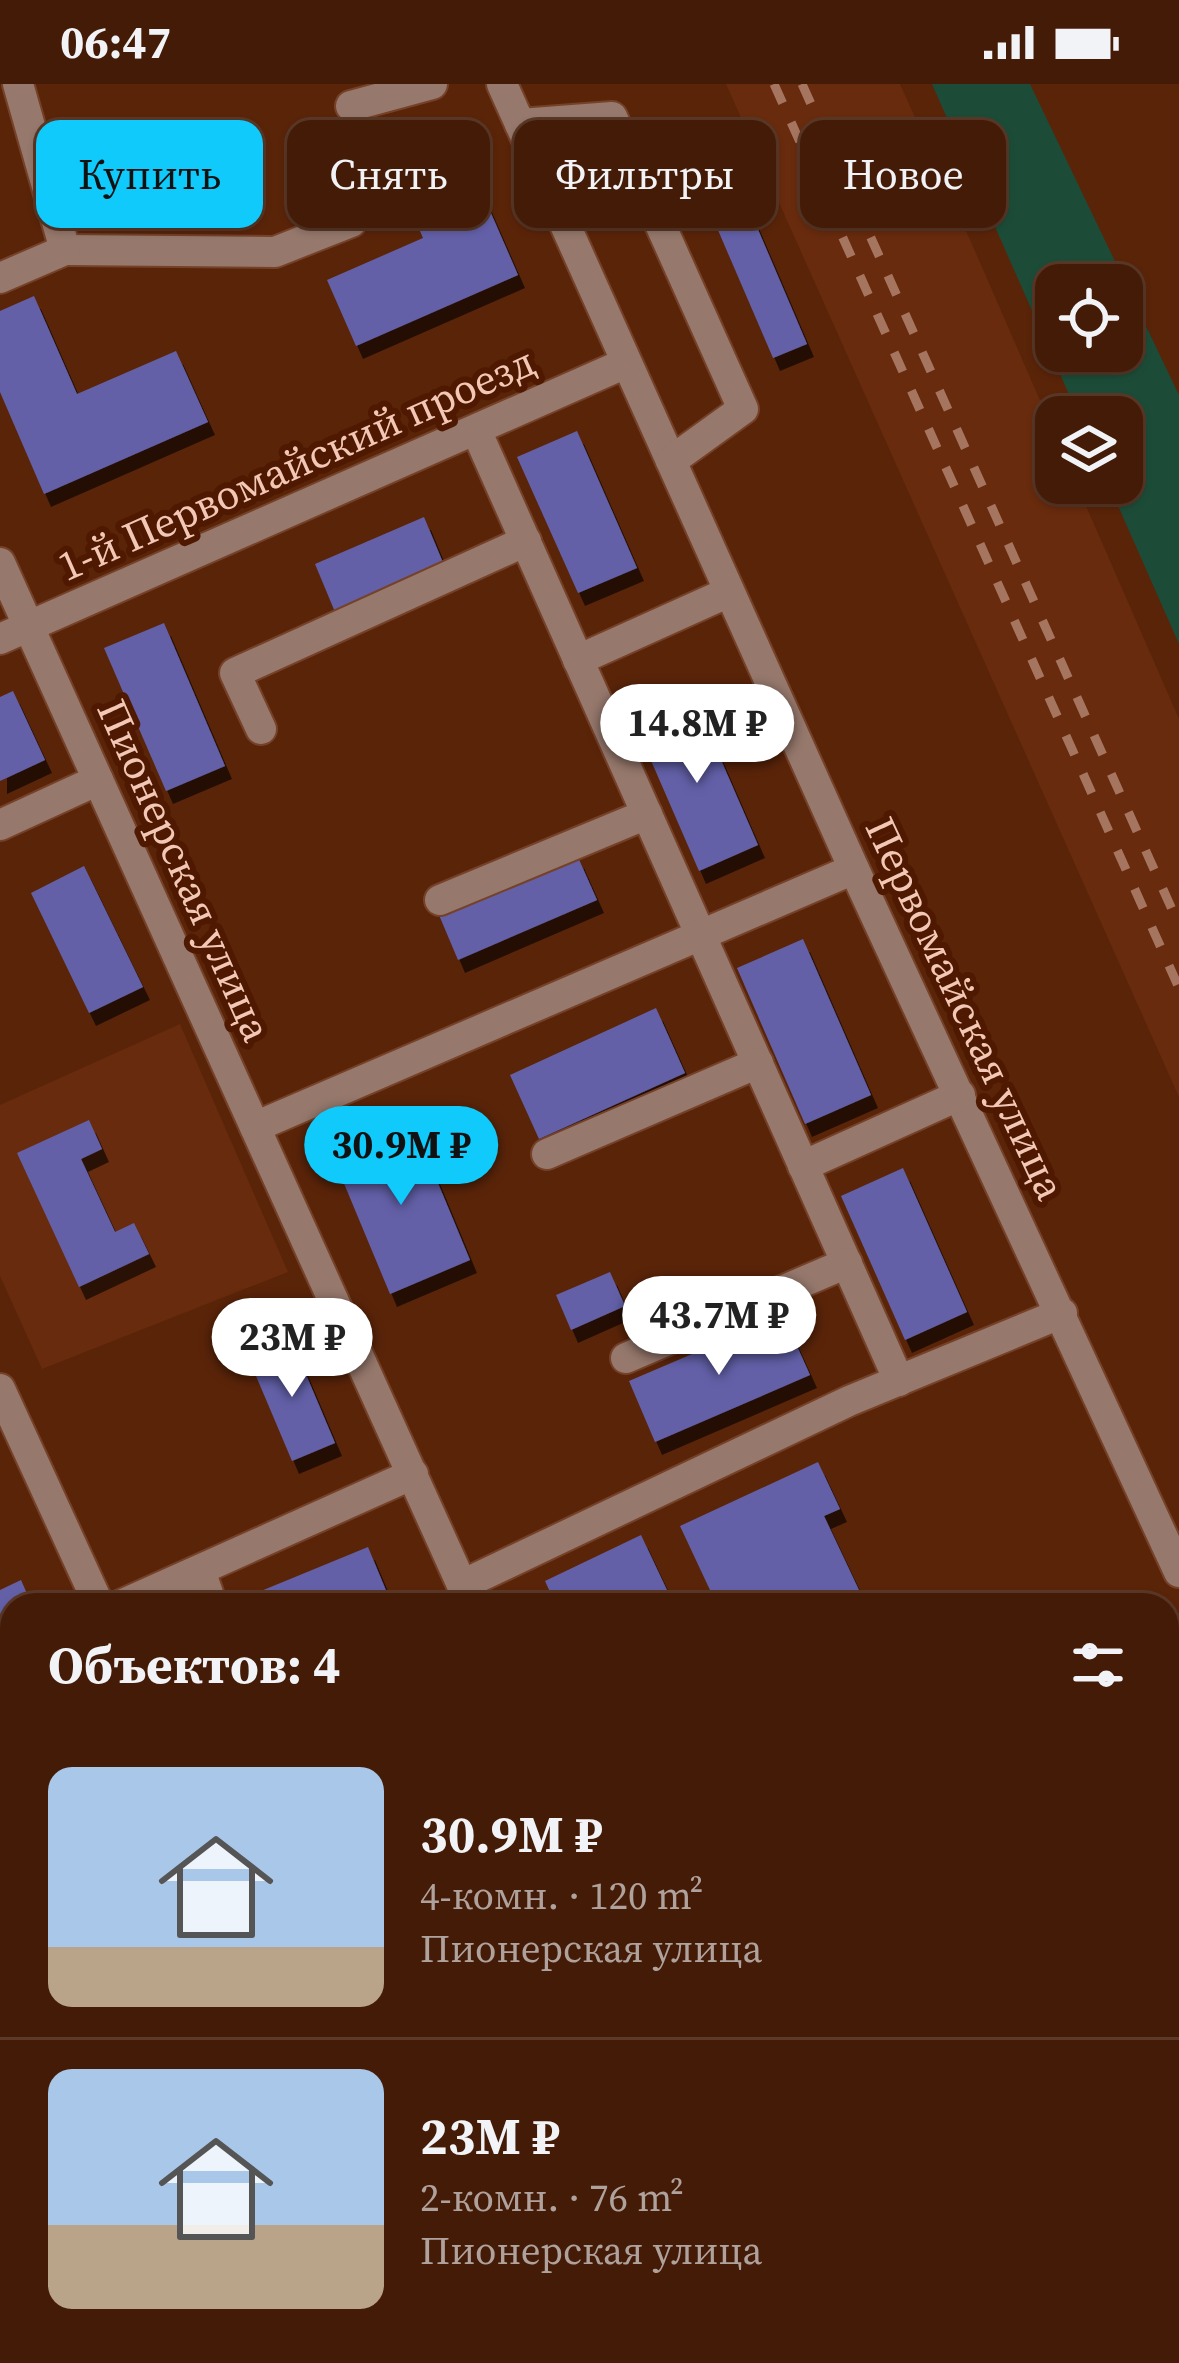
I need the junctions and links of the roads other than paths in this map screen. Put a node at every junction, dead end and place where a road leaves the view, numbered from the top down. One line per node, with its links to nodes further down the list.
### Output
1 (18, 84): 11 (street)
2 (432, 84): 4 (street)
3 (502, 84): 5 (street, Первомайская улица)
4 (351, 106)
5 (518, 120)
6 (573, 120): 7 (street)
7 (613, 120)
8 (334, 228): 11 (street)
9 (566, 228): 13 (street, Первомайская улица)
10 (662, 228): 15 (street)
11 (65, 250): 12 (street)
12 (0, 278)
13 (626, 363): 14 (street, 1-й Первомайский проезд); 15 (street, Первомайская улица)
14 (476, 430): 16 (street); 19 (street, 1-й Первомайский проезд)
15 (670, 460): 18 (street, Первомайская улица)
16 (526, 541): 20 (street); 21 (street)
17 (0, 563): 19 (street, Пионерская улица)
18 (729, 592): 20 (street); 25 (street, Первомайская улица)
19 (14, 633): 22 (street, Пионерская улица)
20 (578, 660): 23 (street)
21 (261, 729)
22 (98, 780): 24 (street); 30 (street, Пионерская улица)
23 (647, 814): 26 (street); 27 (street)
24 (0, 825)
25 (854, 869): 27 (street); 29 (street, Первомайская улица)
26 (440, 900)
27 (701, 935): 28 (street); 30 (street)
28 (758, 1063): 31 (street); 32 (street)
29 (960, 1095): 32 (street); 34 (street, Первомайская улица)
30 (255, 1127): 38 (street, Пионерская улица)
31 (547, 1154)
32 (803, 1166): 33 (street)
33 (847, 1263): 35 (street); 36 (street)
34 (1062, 1313): 36 (street); 40 (street, Первомайская улица)
35 (626, 1358)
36 (899, 1381): 45 (street)
37 (0, 1389): 41 (street)
38 (413, 1474): 39 (street); 44 (street, Пионерская улица)
39 (200, 1570): 42 (street); 43 (street)
40 (1179, 1572)
41 (94, 1593)
42 (148, 1593)
43 (208, 1593)
44 (465, 1593)
45 (470, 1593)

